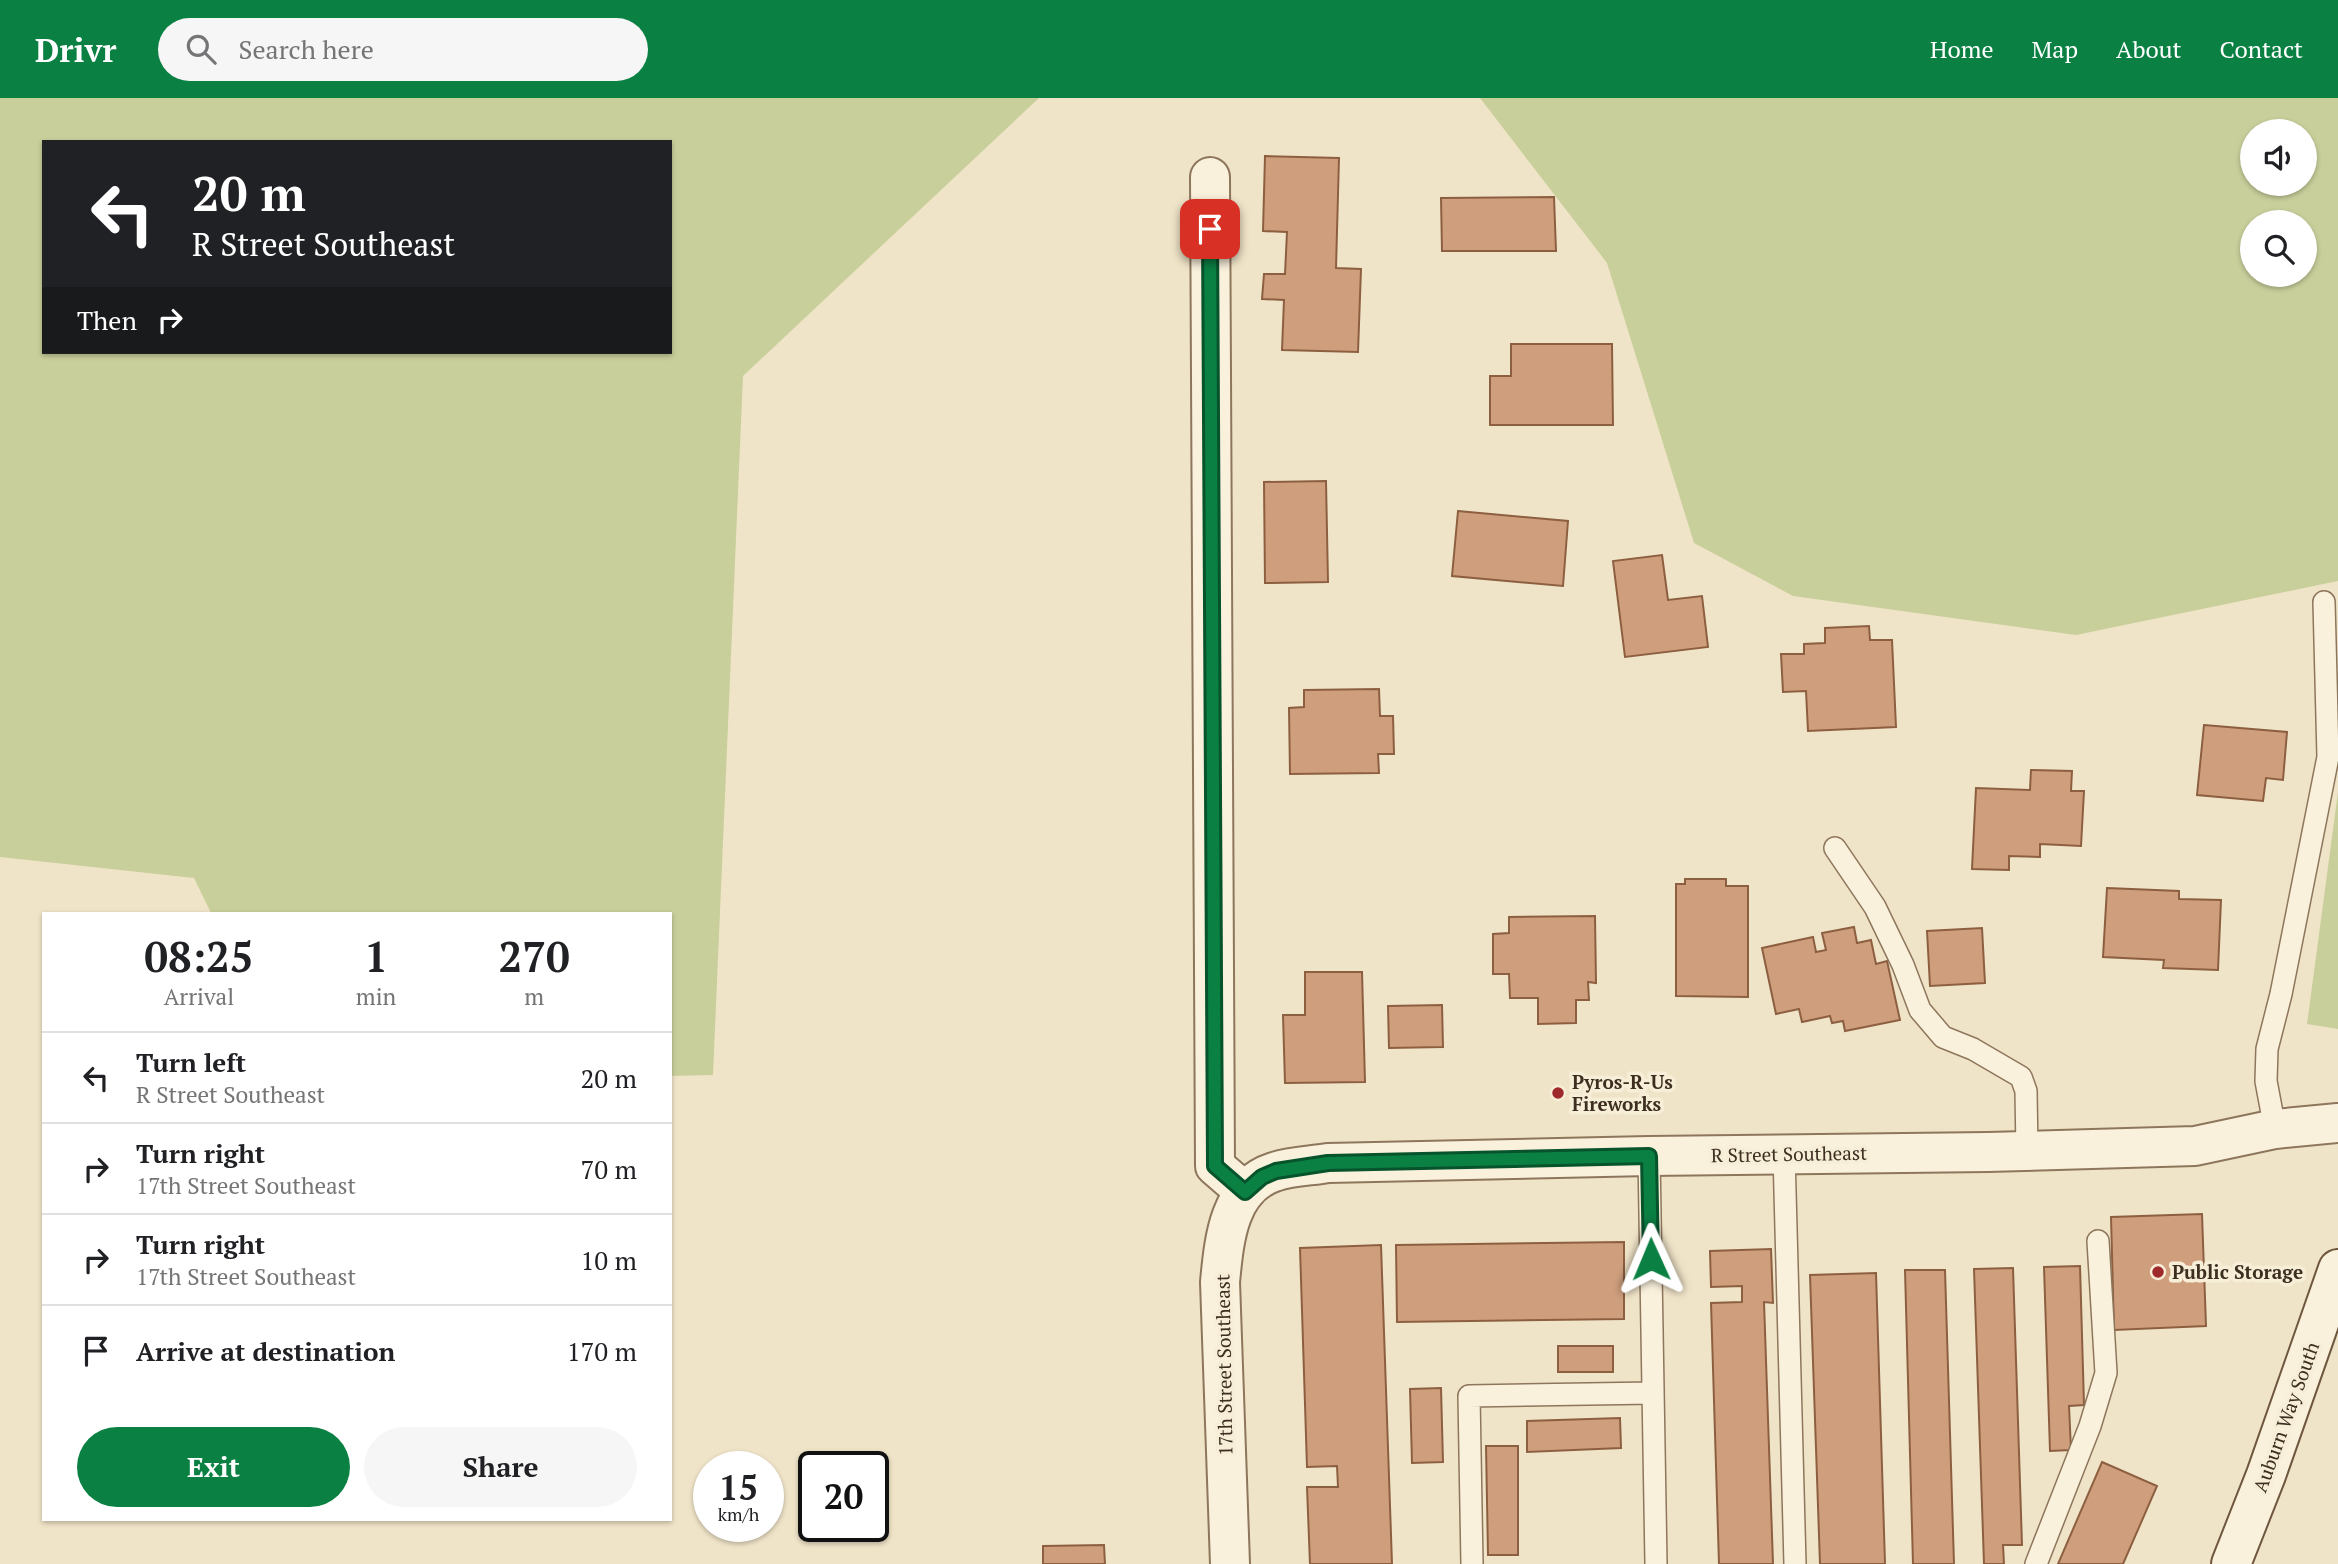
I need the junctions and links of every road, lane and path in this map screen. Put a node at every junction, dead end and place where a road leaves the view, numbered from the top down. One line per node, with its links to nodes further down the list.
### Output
1 (1210, 177): 9 (street)
2 (2324, 602): 5 (lane)
3 (1835, 848): 6 (lane)
4 (2338, 1122): 5 (street, R Street Southeast)
5 (2275, 1129): 6 (street, R Street Southeast)
6 (2027, 1151): 7 (street, R Street Southeast)
7 (1784, 1154): 8 (street, R Street Southeast); 16 (lane)
8 (1649, 1156): 9 (street, R Street Southeast); 12 (lane)
9 (1245, 1192): 13 (street, 17th Street Southeast)
10 (2098, 1241): 17 (lane)
11 (2338, 1269): 18 (street, Auburn Way South)
12 (1653, 1393): 14 (lane); 15 (lane)
13 (1230, 1564)
14 (1472, 1564)
15 (1656, 1564)
16 (1795, 1564)
17 (2036, 1564)
18 (2231, 1564)

